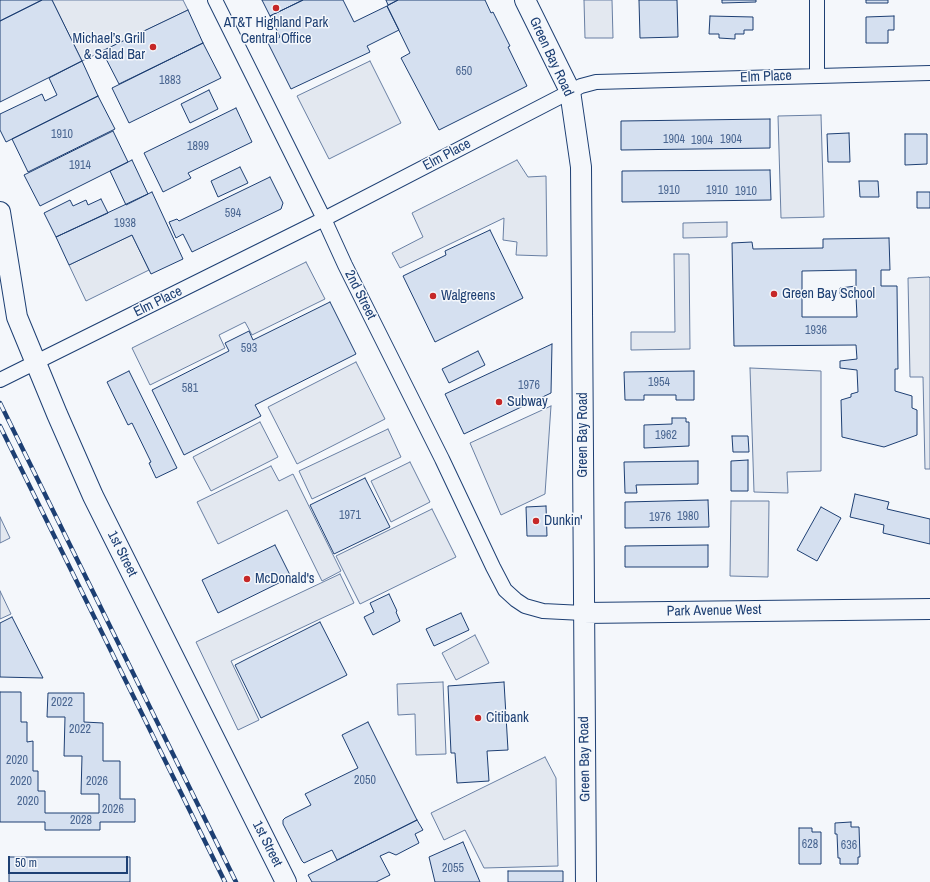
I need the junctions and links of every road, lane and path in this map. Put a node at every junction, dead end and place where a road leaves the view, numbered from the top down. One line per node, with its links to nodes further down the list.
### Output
1 (215, 0): 8 (street, 2nd Street)
2 (525, 0): 6 (street, Green Bay Road)
3 (817, 0): 5 (street)
4 (930, 73): 5 (street, Elm Place)
5 (817, 76): 6 (street, Elm Place)
6 (570, 91): 8 (street, Elm Place); 13 (street, Green Bay Road)
7 (0, 212): 9 (street, 1st Street)
8 (324, 219): 9 (street, Elm Place); 11 (street, 2nd Street)
9 (35, 362): 10 (street, Elm Place); 14 (street, 1st Street)
10 (0, 380)
11 (505, 590): 13 (street, Park Avenue West)
12 (930, 609): 13 (street, Park Avenue West)
13 (584, 613): 15 (street, Green Bay Road)
14 (286, 882)
15 (586, 882)

